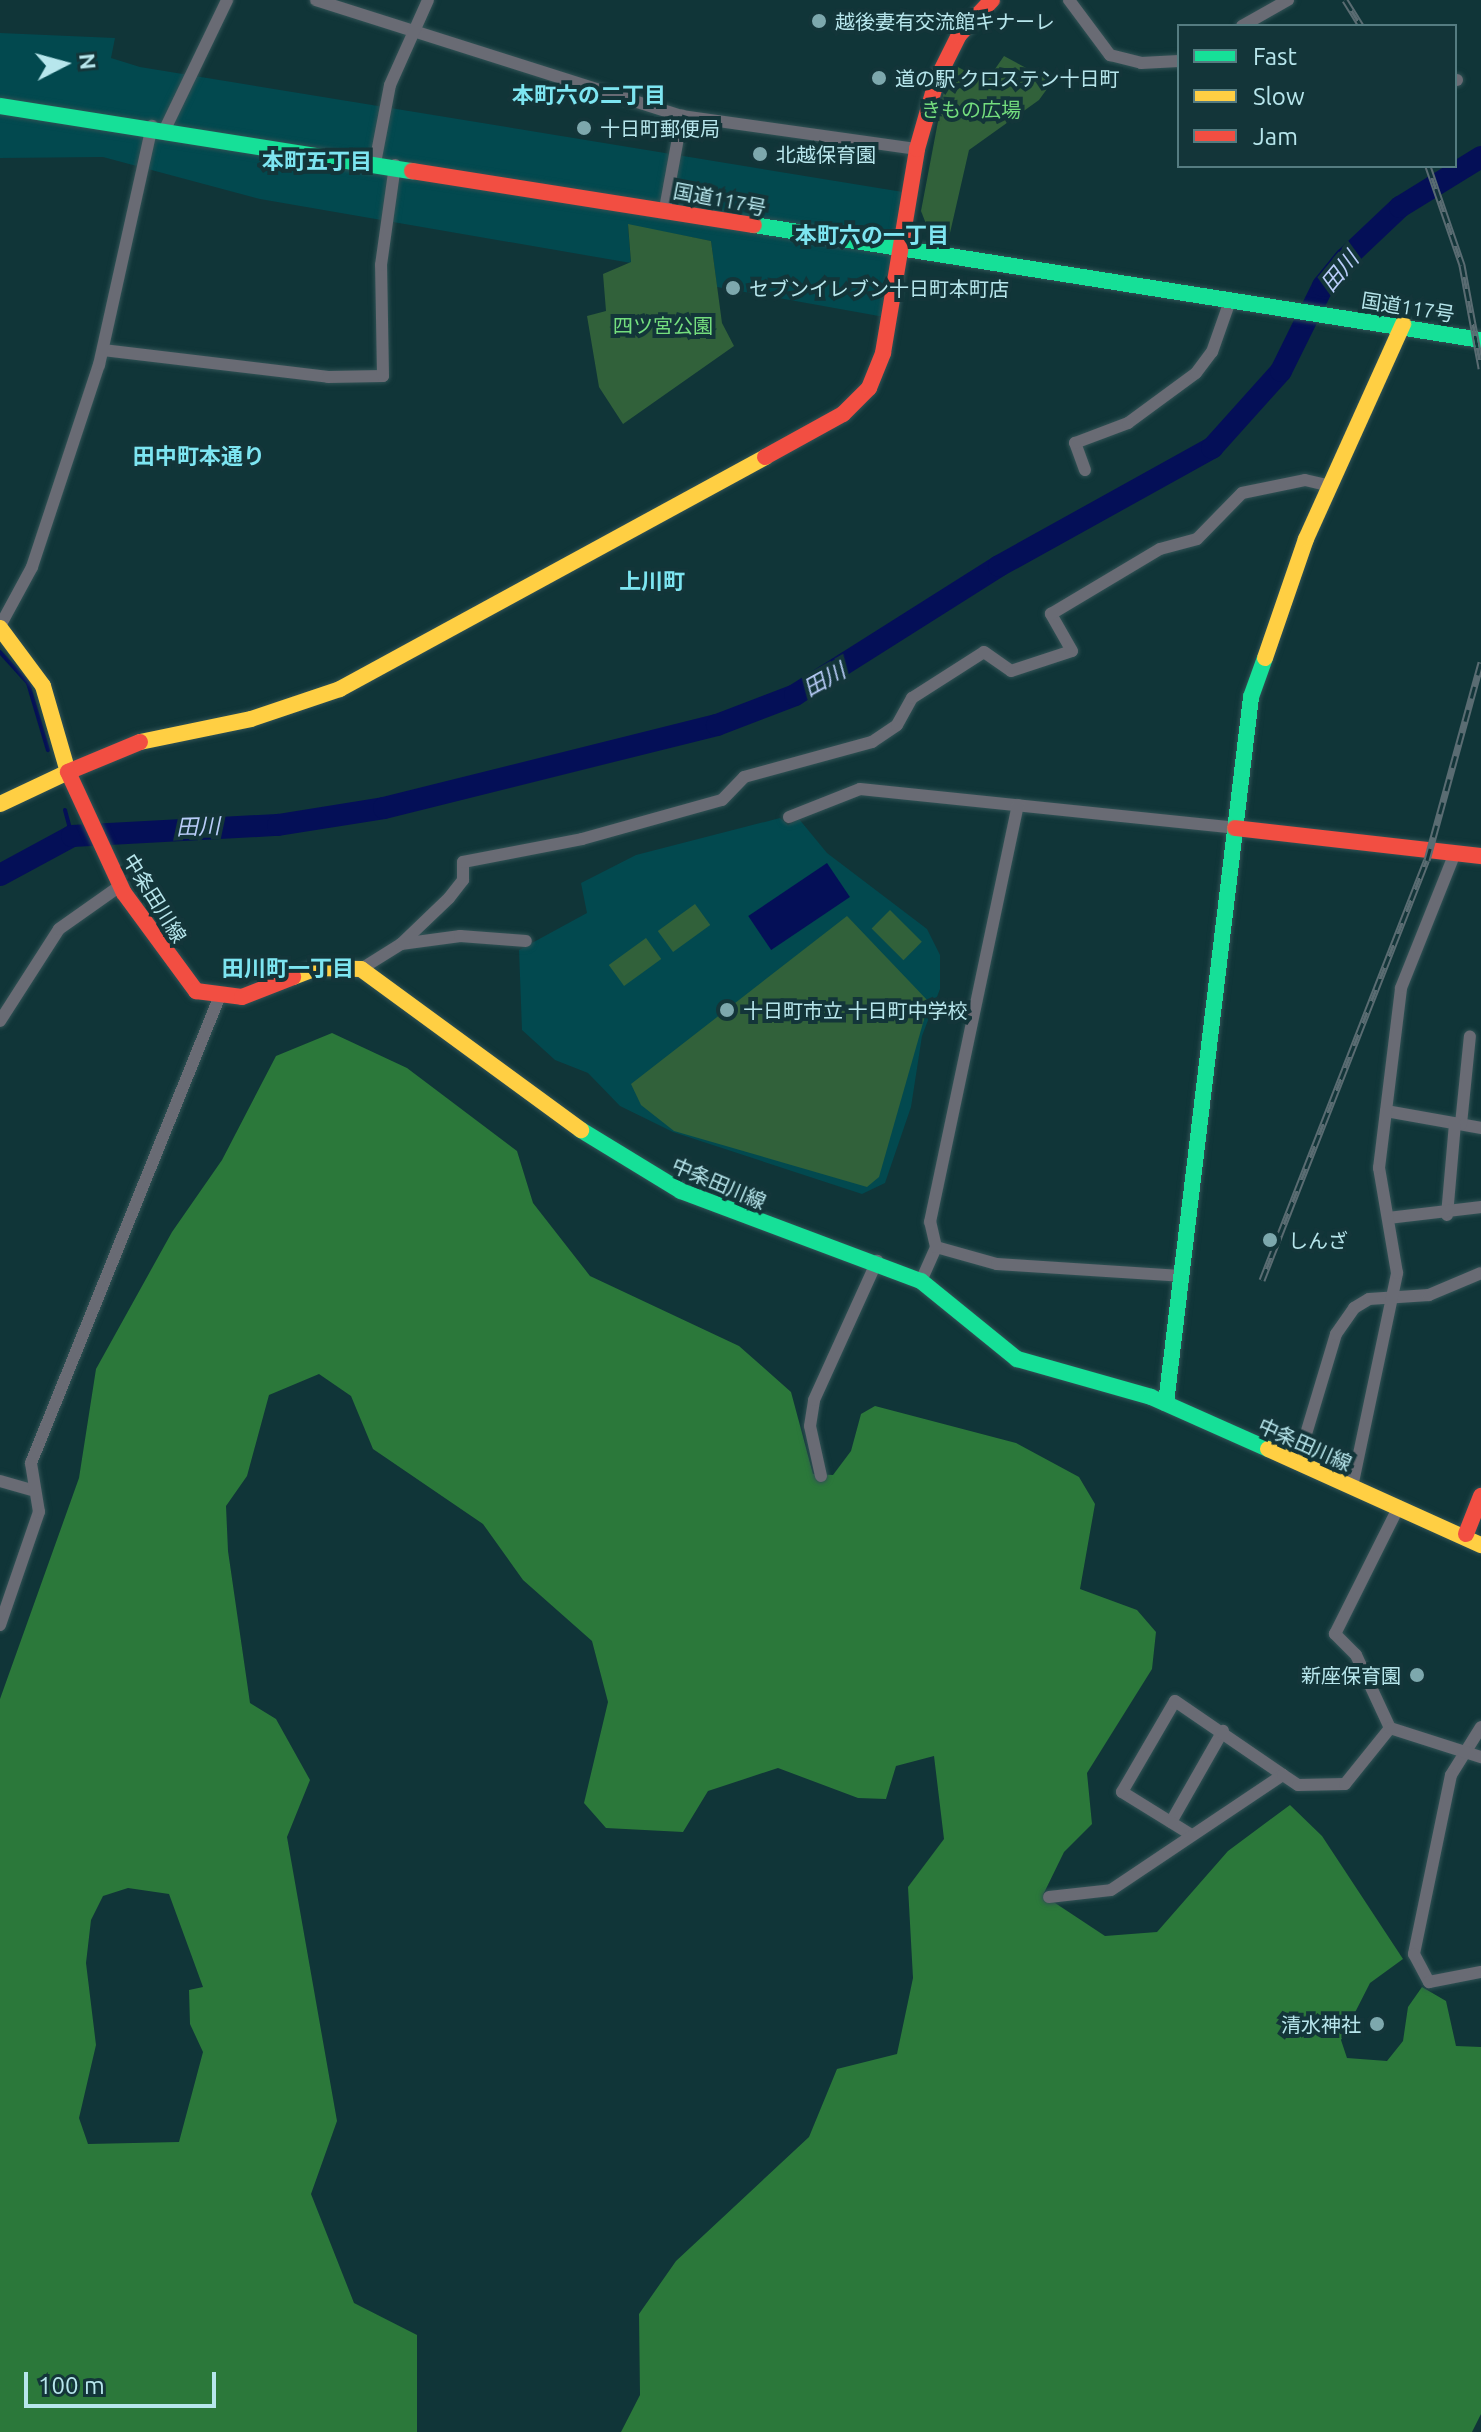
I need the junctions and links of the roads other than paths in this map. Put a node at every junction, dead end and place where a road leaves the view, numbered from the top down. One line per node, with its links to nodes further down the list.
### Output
1 (227, 0): 13 (street)
2 (316, 0): 7 (street)
3 (428, 0): 9 (street)
4 (992, 0): 14 (main road)
5 (1069, 0): 10 (street)
6 (1288, 0): 8 (street)
7 (332, 4): 9 (street)
8 (1246, 24)
9 (412, 33): 12 (street); 15 (street)
10 (1177, 61)
11 (0, 106): 13 (main road, 国道117号)
12 (682, 116): 14 (street); 17 (street)
13 (159, 126): 15 (main road, 国道117号); 22 (street)
14 (917, 149): 18 (main road)
15 (375, 163): 16 (main road, 国道117号)
16 (395, 165): 17 (main road, 国道117号); 22 (street)
17 (665, 209): 18 (main road, 国道117号)
18 (899, 253): 19 (main road, 国道117号); 26 (main road)
19 (1230, 301): 20 (main road, 国道117号); 23 (street)
20 (1403, 324): 21 (main road, 国道117号); 24 (main road)
21 (1481, 340)
22 (103, 350): 25 (street)
23 (1085, 470)
24 (1331, 486): 30 (main road); 35 (street)
25 (0, 627): 26 (main road, 中条田川線)
26 (68, 772): 27 (main road); 33 (main road, 中条田川線)
27 (0, 804)
28 (1018, 805): 29 (street); 30 (street); 46 (street)
29 (789, 817)
30 (1235, 828): 31 (main road); 49 (main road)
31 (1455, 853): 32 (main road); 40 (street)
32 (1481, 856)
33 (120, 886): 37 (main road, 中条田川線); 38 (street)
34 (526, 941): 35 (street)
35 (401, 944): 36 (street)
36 (361, 969): 37 (main road); 47 (main road, 中条田川線)
37 (219, 998): 57 (street)
38 (0, 1021)
39 (1470, 1036): 41 (street)
40 (1386, 1111): 41 (street); 45 (street)
41 (1458, 1123): 42 (street); 44 (street)
42 (1481, 1128)
43 (1481, 1207): 44 (street)
44 (1447, 1215): 45 (street)
45 (1388, 1218): 51 (street)
46 (936, 1247): 49 (street); 50 (street)
47 (877, 1261): 50 (main road, 中条田川線); 54 (street)
48 (1481, 1273): 51 (street)
49 (1181, 1276): 52 (main road)
50 (921, 1281): 52 (main road, 中条田川線)
51 (1392, 1299): 53 (street); 56 (street)
52 (1166, 1403): 53 (main road, 中条田川線)
53 (1297, 1464): 56 (main road, 中条田川線)
54 (821, 1476)
55 (0, 1481): 57 (street)
56 (1352, 1487): 59 (main road, 中条田川線)
57 (31, 1490): 62 (street)
58 (1481, 1496): 60 (main road)
59 (1399, 1506): 60 (main road, 中条田川線); 64 (street)
60 (1466, 1534): 61 (main road, 中条田川線)
61 (1481, 1545)
62 (0, 1625)
63 (1481, 1727): 66 (street)
64 (1390, 1728): 66 (street); 68 (street)
65 (1223, 1731): 68 (street); 69 (street); 69 (street)
66 (1462, 1748): 67 (street); 72 (street)
67 (1481, 1757)
68 (1283, 1775): 70 (street)
69 (1171, 1822): 70 (street)
70 (1190, 1834): 71 (street)
71 (1049, 1897)
72 (1481, 1972)

